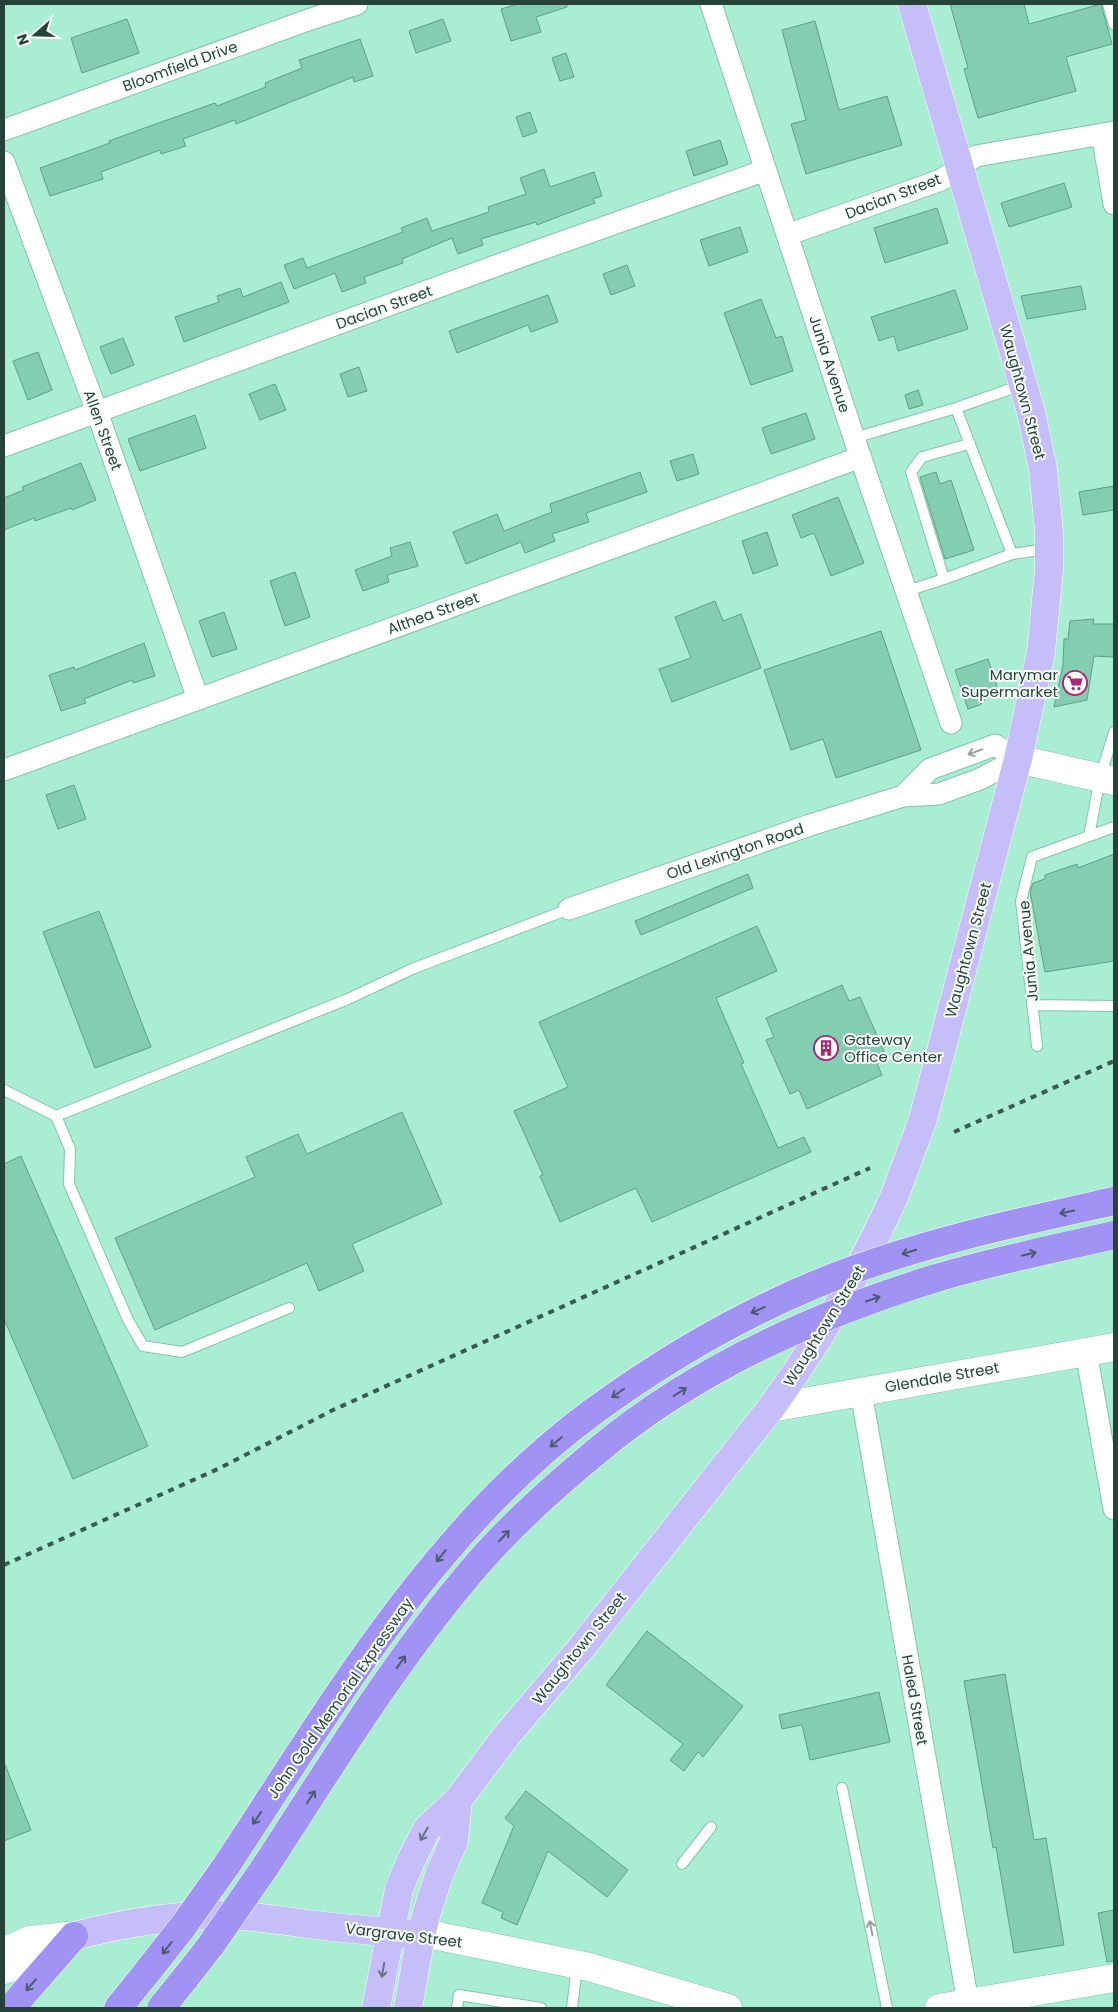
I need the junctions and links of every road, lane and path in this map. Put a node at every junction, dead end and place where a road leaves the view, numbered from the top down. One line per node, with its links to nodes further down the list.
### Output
1 (357, 4): 5 (street, Bloomfield Drive)
2 (711, 4): 11 (street, Junia Avenue)
3 (912, 4): 10 (main road, Waughtown Street)
4 (1108, 4): 6 (lane)
5 (305, 12): 7 (street, Bloomfield Drive)
6 (1114, 25)
7 (4, 130)
8 (1108, 133): 10 (street, Dacian Street); 12 (street)
9 (4, 162): 16 (street, Allen Street)
10 (959, 167): 13 (street, Dacian Street); 14 (main road, Waughtown Street)
11 (766, 170): 13 (street, Junia Avenue); 16 (street, Dacian Street)
12 (1114, 204)
13 (787, 235): 19 (street, Junia Avenue)
14 (1022, 385): 15 (lane); 20 (main road, Waughtown Street)
15 (956, 408): 17 (lane); 19 (lane)
16 (97, 412): 18 (street, Dacian Street); 24 (street, Allen Street)
17 (970, 444): 21 (lane); 22 (lane)
18 (4, 446)
19 (858, 447): 23 (street, Junia Avenue); 24 (street, Althea Street)
20 (1049, 549): 21 (lane); 27 (main road, Waughtown Street)
21 (1012, 554): 22 (lane)
22 (944, 580): 23 (lane)
23 (907, 592): 25 (street, Junia Avenue)
24 (198, 699): 28 (street, Althea Street)
25 (951, 723)
26 (1114, 732): 29 (lane)
27 (1018, 759): 29 (street); 32 (street, Old Lexington Road); 44 (main road, Waughtown Street, bridge)
28 (4, 770)
29 (1107, 780): 31 (lane)
30 (1114, 827): 31 (lane)
31 (1090, 836): 33 (lane, Junia Avenue)
32 (568, 909): 37 (lane)
33 (1032, 1005): 34 (lane); 35 (lane, Junia Avenue)
34 (1114, 1006)
35 (1037, 1046)
36 (4, 1090): 37 (lane)
37 (56, 1116): 40 (lane)
38 (1114, 1201): 59 (highway, John Gold Memorial Expressway, one-way to 59, bridge)
39 (1114, 1235): 60 (highway, John Gold Memorial Expressway, one-way to 39, bridge)
40 (289, 1308)
41 (1114, 1347): 42 (street, Glendale Street)
42 (1086, 1352): 43 (street, Glendale Street); 45 (street)
43 (862, 1392): 44 (street, Glendale Street); 57 (street, Haled Street)
44 (771, 1408): 47 (main road, Waughtown Street)
45 (1114, 1509)
46 (842, 1788): 67 (lane, one-way to 46)
47 (458, 1800): 50 (main road, Waughtown Street, one-way to 50); 51 (main road)
48 (711, 1827): 49 (lane)
49 (682, 1864)
50 (389, 1933): 51 (main road, Vargrave Street); 52 (main road, Vargrave Street); 61 (main road, Waughtown Street, one-way to 61)
51 (421, 1935): 54 (street, Vargrave Street); 62 (main road)
52 (74, 1936): 53 (street, Vargrave Street); 55 (street, Vargrave Street); 58 (highway, one-way to 58)
53 (4, 1951)
54 (577, 1965): 65 (lane); 66 (street, Vargrave Street)
55 (4, 1970)
56 (1114, 1978): 57 (street)
57 (969, 2006): 68 (street)
58 (11, 2008)
59 (118, 2008)
60 (161, 2008)
61 (376, 2008)
62 (408, 2008)
63 (457, 2008): 64 (lane)
64 (541, 2008)
65 (572, 2008)
66 (728, 2008)
67 (887, 2008)
68 (939, 2008)

